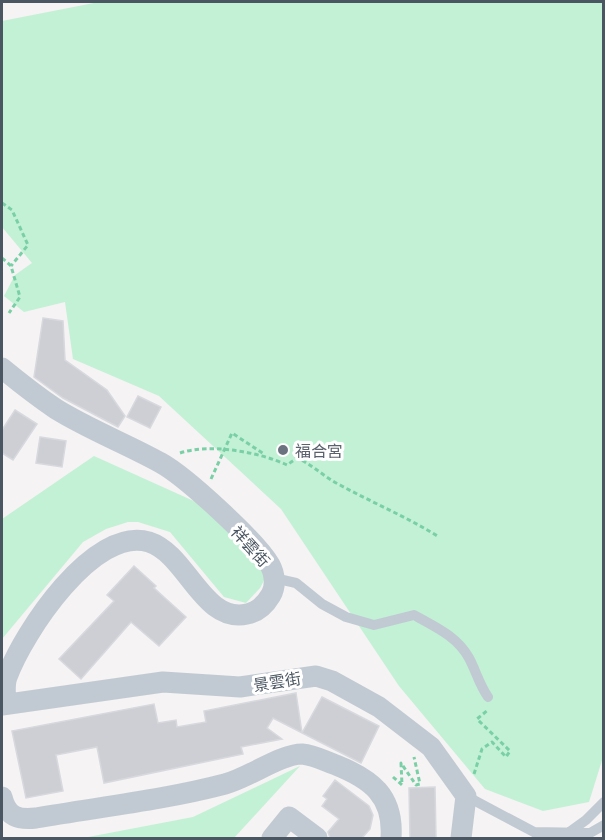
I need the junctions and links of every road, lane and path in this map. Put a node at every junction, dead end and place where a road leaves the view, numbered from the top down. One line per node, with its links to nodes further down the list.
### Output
1 (2, 203): 3 (path)
2 (2, 258): 3 (path)
3 (11, 266): 4 (path)
4 (9, 313)
5 (2, 369): 10 (street, 祥雲街)
6 (182, 452): 7 (path)
7 (266, 455): 8 (path); 9 (path)
8 (207, 488)
9 (439, 537)
10 (274, 578): 11 (lane); 12 (street, 祥雲街)
11 (488, 697)
12 (3, 704): 13 (street, 景雲街)
13 (466, 796): 18 (lane); 22 (street)
14 (2, 797): 21 (street)
15 (603, 802): 17 (lane)
16 (603, 825): 17 (lane)
17 (568, 833): 18 (lane)
18 (538, 835)
19 (272, 838): 20 (street)
20 (317, 838)
21 (391, 838)
22 (461, 838)

